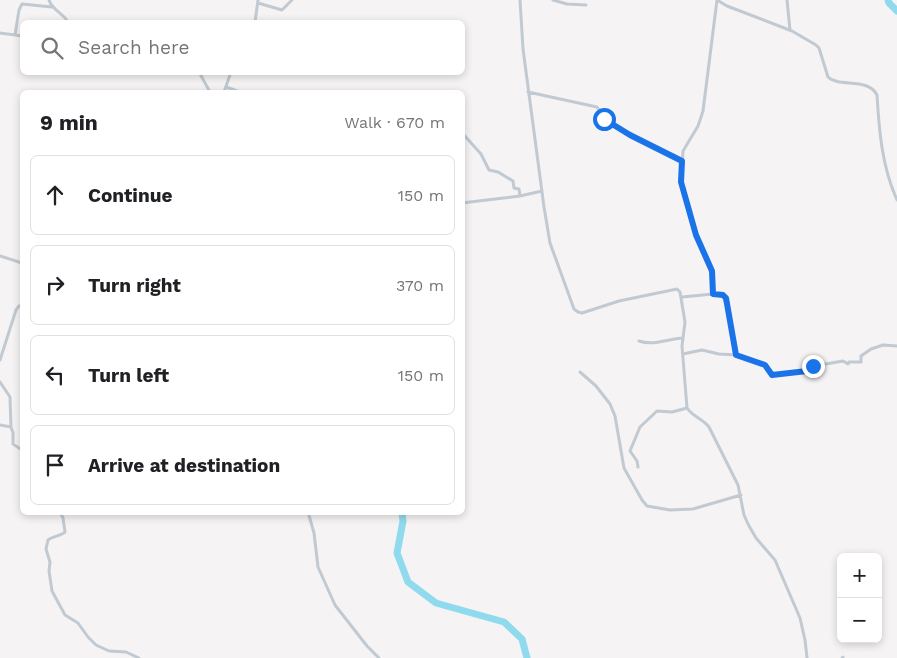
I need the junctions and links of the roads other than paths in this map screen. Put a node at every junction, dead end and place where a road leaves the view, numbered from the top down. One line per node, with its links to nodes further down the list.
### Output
1 (49, 0): 9 (street)
2 (292, 0): 7 (street)
3 (520, 0): 22 (street)
4 (553, 0): 8 (street)
5 (717, 0): 12 (street); 24 (street)
6 (787, 0): 12 (street)
7 (258, 2): 11 (street)
8 (586, 5)
9 (52, 6): 10 (street); 14 (street)
10 (66, 20)
11 (255, 20)
12 (790, 30): 27 (street)
13 (0, 33): 14 (street)
14 (15, 35): 15 (street)
15 (20, 36)
16 (201, 75): 19 (street)
17 (229, 75): 18 (street)
18 (226, 87): 20 (street); 21 (street)
19 (209, 90)
20 (225, 90)
21 (234, 90)
22 (528, 92): 24 (street); 25 (street)
23 (465, 136): 26 (street)
24 (682, 161): 31 (street)
25 (542, 191): 26 (street); 32 (street)
26 (520, 196): 28 (street)
27 (897, 200)
28 (465, 203)
29 (0, 256): 30 (street)
30 (20, 262)
31 (713, 294): 32 (street); 38 (street)
32 (682, 296): 34 (street)
33 (20, 306): 39 (street)
34 (683, 338): 35 (street); 37 (street)
35 (639, 341)
36 (897, 346): 38 (street)
37 (683, 354): 38 (street); 42 (street)
38 (736, 355)
39 (0, 360)
40 (580, 372): 47 (street)
41 (0, 382): 44 (street)
42 (688, 408): 46 (street); 47 (street)
43 (0, 425): 44 (street)
44 (11, 428): 45 (street)
45 (20, 449)
46 (638, 467)
47 (741, 495): 52 (street)
48 (61, 515): 50 (street)
49 (309, 515): 51 (street)
50 (139, 658)
51 (379, 658)
52 (807, 658)

